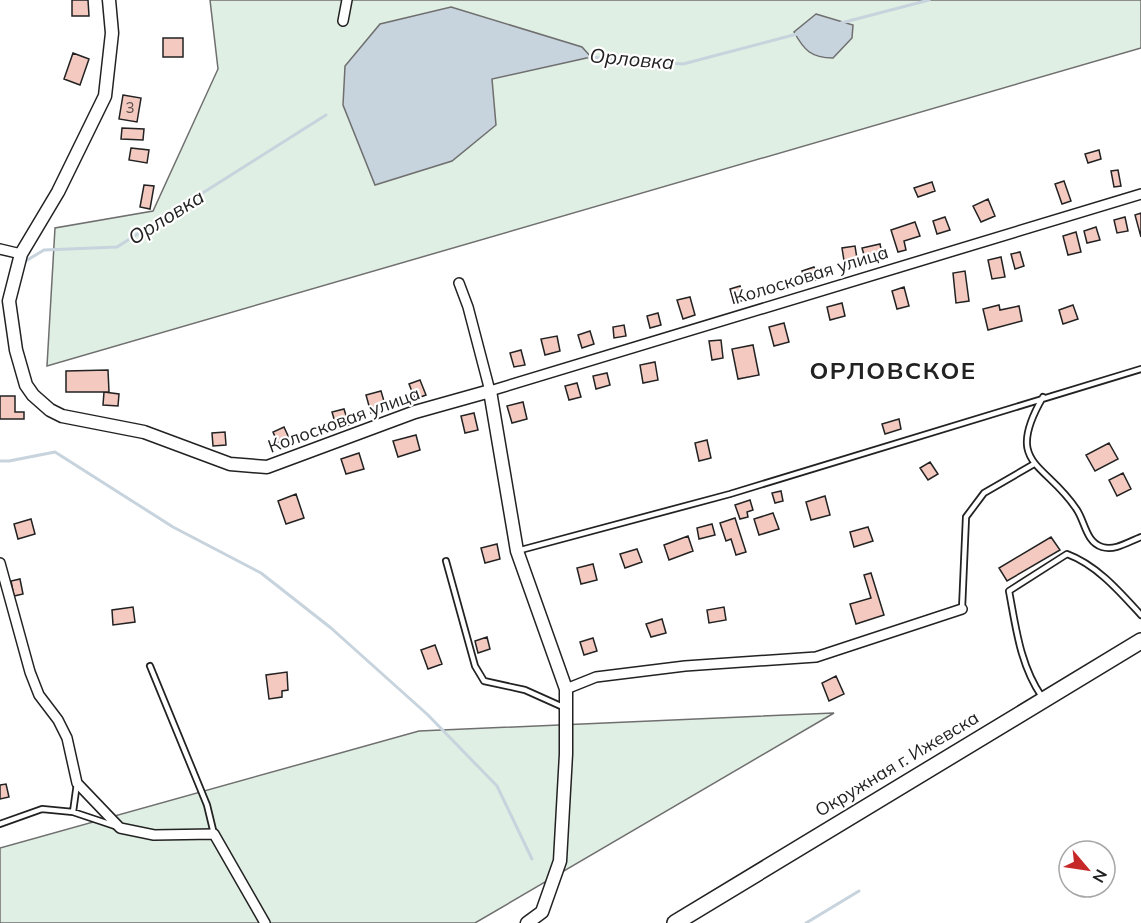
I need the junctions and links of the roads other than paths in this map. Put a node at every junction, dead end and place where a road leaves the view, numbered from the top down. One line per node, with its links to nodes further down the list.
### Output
1 (109, 0): 6 (street)
2 (347, 0): 3 (street)
3 (343, 21)
4 (1141, 194): 9 (street, Колосковая улица)
5 (0, 249): 6 (street)
6 (21, 254): 9 (street, Колосковая улица)
7 (459, 284): 9 (street)
8 (1141, 369): 10 (lane)
9 (490, 391): 13 (street)
10 (1043, 398): 11 (lane); 13 (lane)
11 (1034, 464): 12 (lane); 16 (lane)
12 (1141, 537)
13 (517, 551): 20 (street)
14 (446, 561): 22 (lane)
15 (0, 563): 23 (street)
16 (962, 609): 20 (street)
17 (1141, 615): 21 (lane)
18 (1141, 641): 21 (main road, Окружная г. Ижевска)
19 (150, 666): 27 (lane)
20 (566, 689): 22 (street)
21 (1043, 698): 30 (main road, Окружная г. Ижевска)
22 (566, 708): 29 (street)
23 (77, 783): 24 (lane); 26 (street)
24 (73, 812): 25 (lane); 26 (lane)
25 (0, 824)
26 (120, 828): 27 (street)
27 (214, 834): 28 (street)
28 (265, 923)
29 (527, 923)
30 (675, 923)

